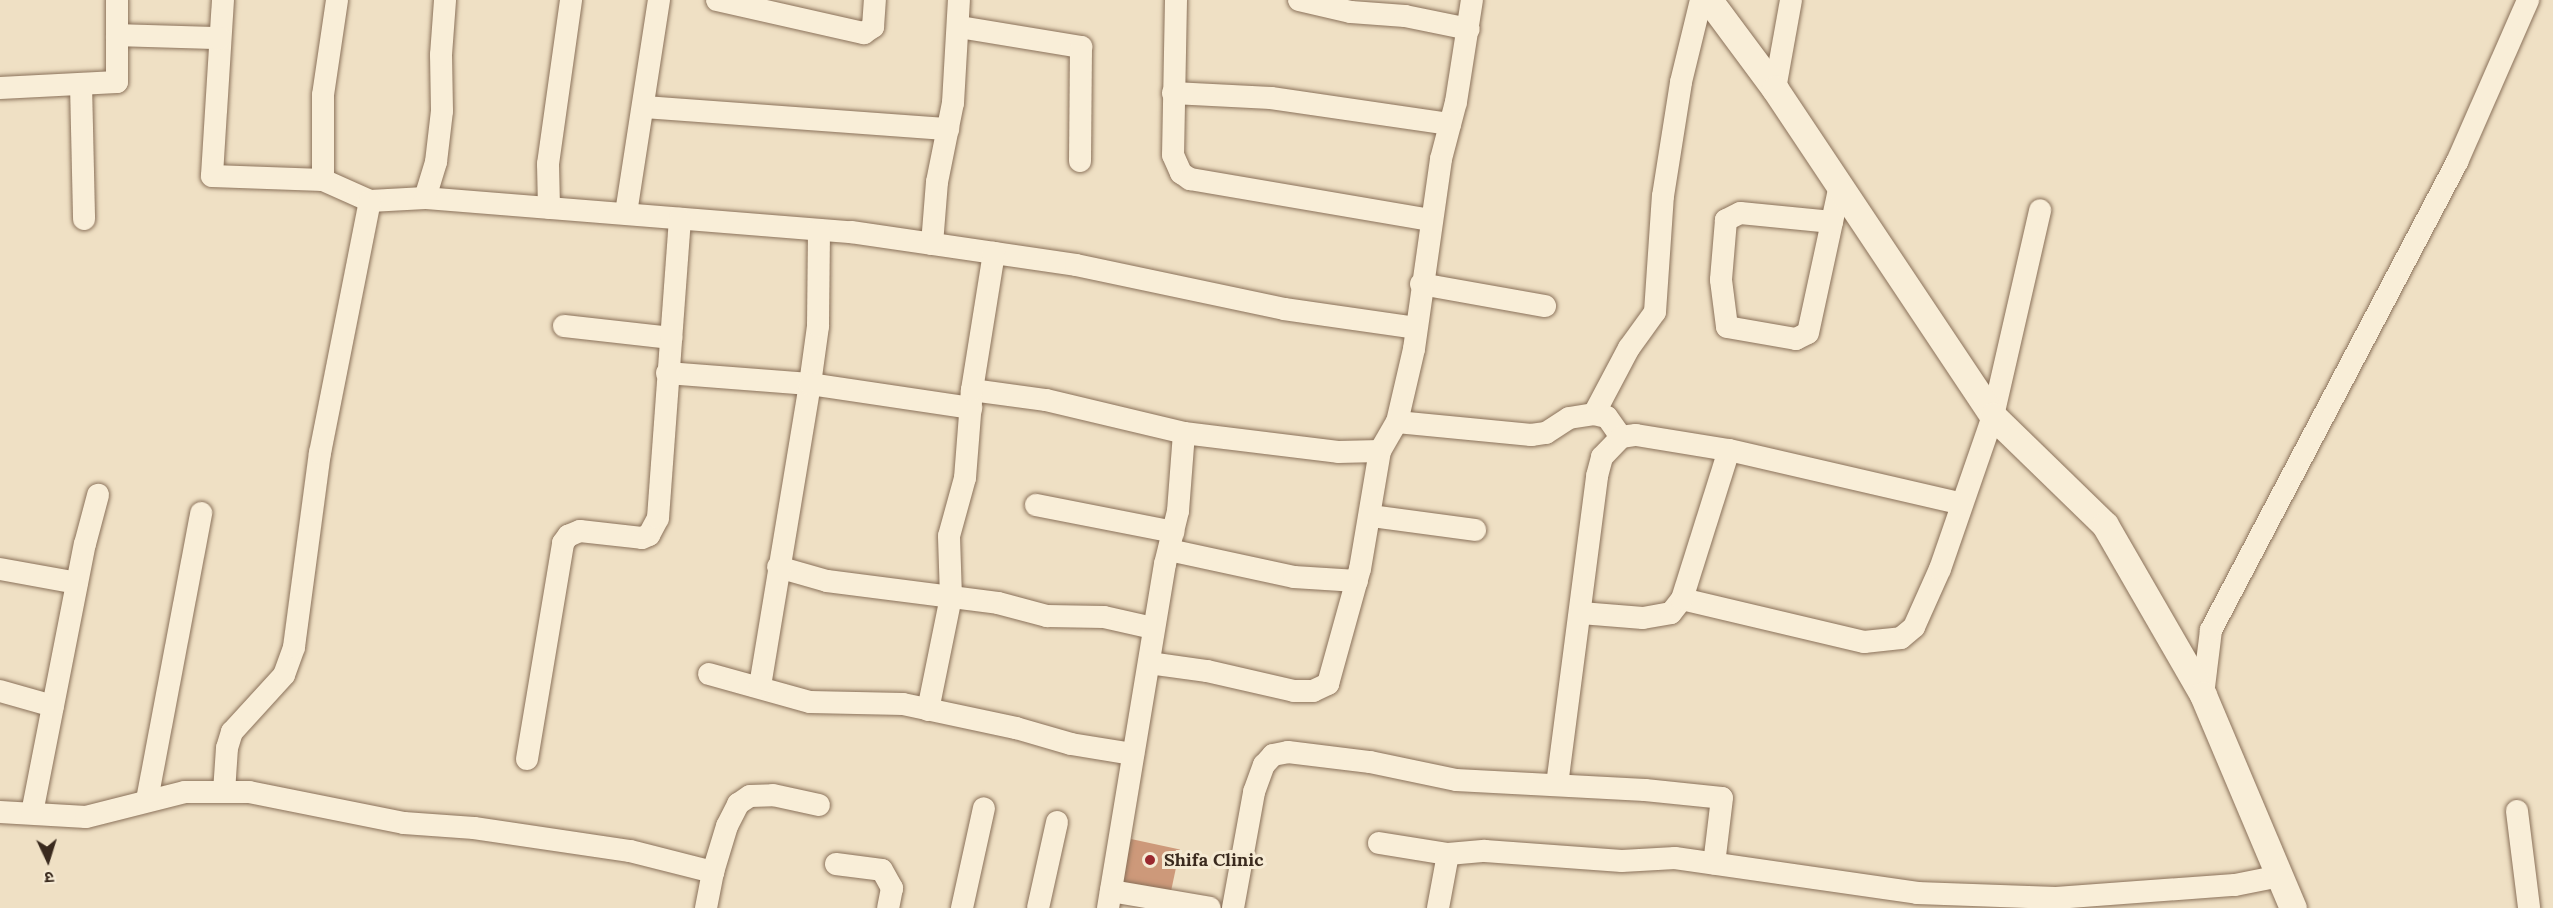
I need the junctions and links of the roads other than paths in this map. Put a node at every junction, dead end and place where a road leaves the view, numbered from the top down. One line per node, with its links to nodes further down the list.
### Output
1 (117, 0): 20 (street)
2 (224, 0): 21 (street)
3 (337, 0): 30 (street)
4 (445, 0): 32 (street)
5 (571, 0): 34 (street)
6 (659, 0): 26 (street)
7 (717, 0): 17 (street)
8 (875, 0): 17 (street)
9 (959, 0): 18 (street)
10 (1176, 0): 25 (street)
11 (1299, 0): 19 (street)
12 (1473, 0): 19 (street)
13 (1701, 0): 52 (street)
14 (1709, 0): 24 (street)
15 (1791, 0): 24 (street)
16 (2528, 0): 78 (street)
17 (785, 7)
18 (959, 27): 28 (street); 29 (street)
19 (1469, 29): 27 (street)
20 (117, 35): 21 (street); 22 (street)
21 (220, 38): 30 (street)
22 (81, 84): 23 (street); 37 (street)
23 (0, 88)
24 (1775, 89): 31 (street)
25 (1173, 93): 27 (street); 39 (street)
26 (645, 107): 28 (street); 36 (street)
27 (1450, 124): 39 (street)
28 (948, 129): 42 (street)
29 (1080, 161)
30 (323, 180): 33 (street)
31 (1840, 185): 40 (street); 53 (street)
32 (425, 198): 33 (street); 34 (street)
33 (370, 201): 84 (street)
34 (549, 208): 36 (street)
35 (2040, 210): 53 (street)
36 (626, 213): 38 (street)
37 (84, 219)
38 (680, 219): 41 (street); 48 (street)
39 (1431, 220): 44 (street)
40 (1832, 222): 40 (street)
41 (819, 230): 42 (street); 50 (street)
42 (932, 244): 43 (street)
43 (994, 253): 47 (street); 51 (street)
44 (1421, 284): 45 (street); 47 (street)
45 (1545, 306)
46 (564, 326): 48 (street)
47 (1416, 328): 54 (street)
48 (671, 338): 49 (street)
49 (667, 373): 50 (street); 82 (street)
50 (810, 384): 51 (street); 66 (street)
51 (971, 399): 55 (street); 70 (street)
52 (1594, 414): 54 (street); 56 (street)
53 (1993, 416): 60 (street); 78 (street)
54 (1397, 422): 58 (street)
55 (1184, 433): 58 (street); 65 (street)
56 (1621, 437): 57 (street); 72 (street)
57 (1729, 450): 60 (street); 71 (street)
58 (1380, 451): 63 (street)
59 (98, 495): 69 (street)
60 (1962, 504): 71 (street)
61 (1036, 505): 65 (street)
62 (201, 513): 85 (street)
63 (1372, 516): 64 (street); 68 (street)
64 (1475, 530)
65 (1171, 541): 68 (street); 73 (street)
66 (778, 567): 70 (street); 76 (street)
67 (0, 569): 69 (street)
68 (1357, 581): 74 (street)
69 (77, 583): 79 (street)
70 (951, 597): 73 (street); 80 (street)
71 (1682, 599): 72 (street)
72 (1581, 613): 83 (street)
73 (1153, 628): 74 (street)
74 (1149, 663): 81 (street)
75 (710, 674): 76 (street)
76 (760, 686): 80 (street)
77 (0, 691): 79 (street)
78 (2203, 695): 97 (street)
79 (53, 706): 90 (street)
80 (928, 710): 81 (street)
81 (1133, 754): 98 (street)
82 (527, 759)
83 (1557, 785): 95 (street); 105 (street)
84 (224, 792): 85 (street); 96 (street)
85 (147, 800): 90 (street)
86 (819, 805): 96 (street)
87 (984, 808): 102 (street)
88 (2517, 811): 108 (street)
89 (0, 812): 90 (street)
90 (32, 813)
91 (1057, 822): 103 (street)
92 (1380, 843): 93 (street)
93 (1448, 854): 95 (street); 106 (street)
94 (836, 864): 101 (street)
95 (1714, 864): 99 (street)
96 (712, 872): 100 (street)
97 (2280, 876): 99 (street); 107 (street)
98 (1109, 899): 104 (street)
99 (1917, 901)
100 (706, 908)
101 (888, 908)
102 (962, 908)
103 (1038, 908)
104 (1210, 908)
105 (1233, 908)
106 (1438, 908)
107 (2293, 908)
108 (2529, 908)

